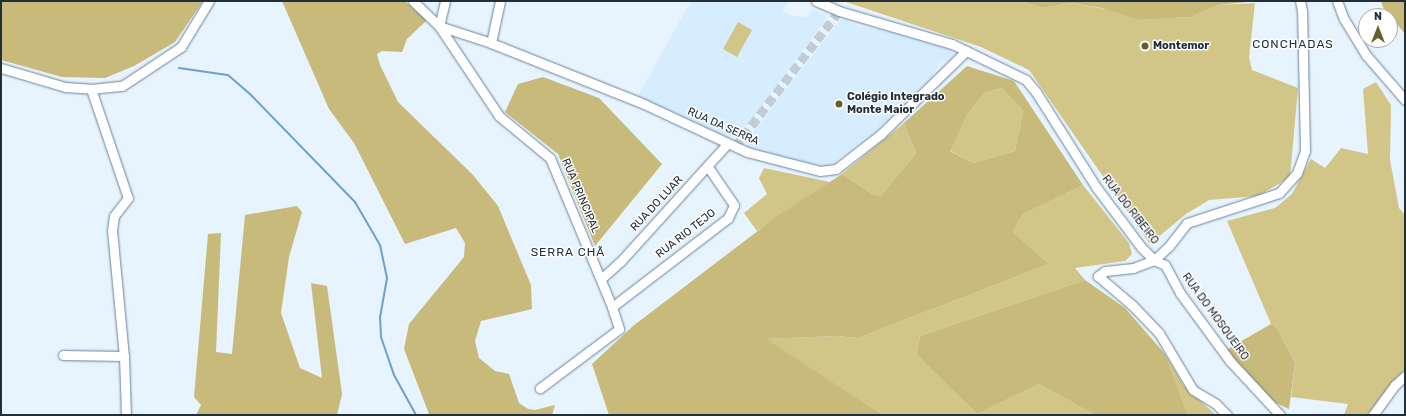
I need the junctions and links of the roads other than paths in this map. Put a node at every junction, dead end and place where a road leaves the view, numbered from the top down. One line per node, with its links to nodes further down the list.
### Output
1 (209, 1): 12 (street)
2 (413, 1): 8 (street, RUA PRINCIPAL)
3 (445, 1): 8 (street)
4 (500, 1): 9 (street)
5 (816, 1): 10 (street, RUA DO RIBEIRO)
6 (1300, 1): 16 (street)
7 (1337, 1): 13 (street)
8 (439, 26): 9 (street, RUA DA SERRA); 17 (street, RUA PRINCIPAL)
9 (491, 43): 14 (street, RUA DA SERRA)
10 (966, 51): 14 (street, RUA DA SERRA); 16 (street, RUA DO RIBEIRO)
11 (3, 68): 12 (street)
12 (91, 89): 20 (street)
13 (1405, 100)
14 (731, 145): 15 (street, RUA DO LUAR)
15 (708, 167): 17 (street, RUA DO LUAR); 18 (street, RUA RIO TEJO)
16 (1154, 260): 24 (street, RUA DO RIBEIRO); 25 (street, RUA DO MOSQUEIRO)
17 (602, 278): 18 (street, RUA PRINCIPAL)
18 (612, 307): 22 (street, RUA PRINCIPAL)
19 (63, 355): 20 (street)
20 (124, 356): 23 (street)
21 (1405, 376): 26 (street)
22 (540, 388)
23 (126, 415)
24 (1227, 415)
25 (1280, 415)
26 (1373, 415)

